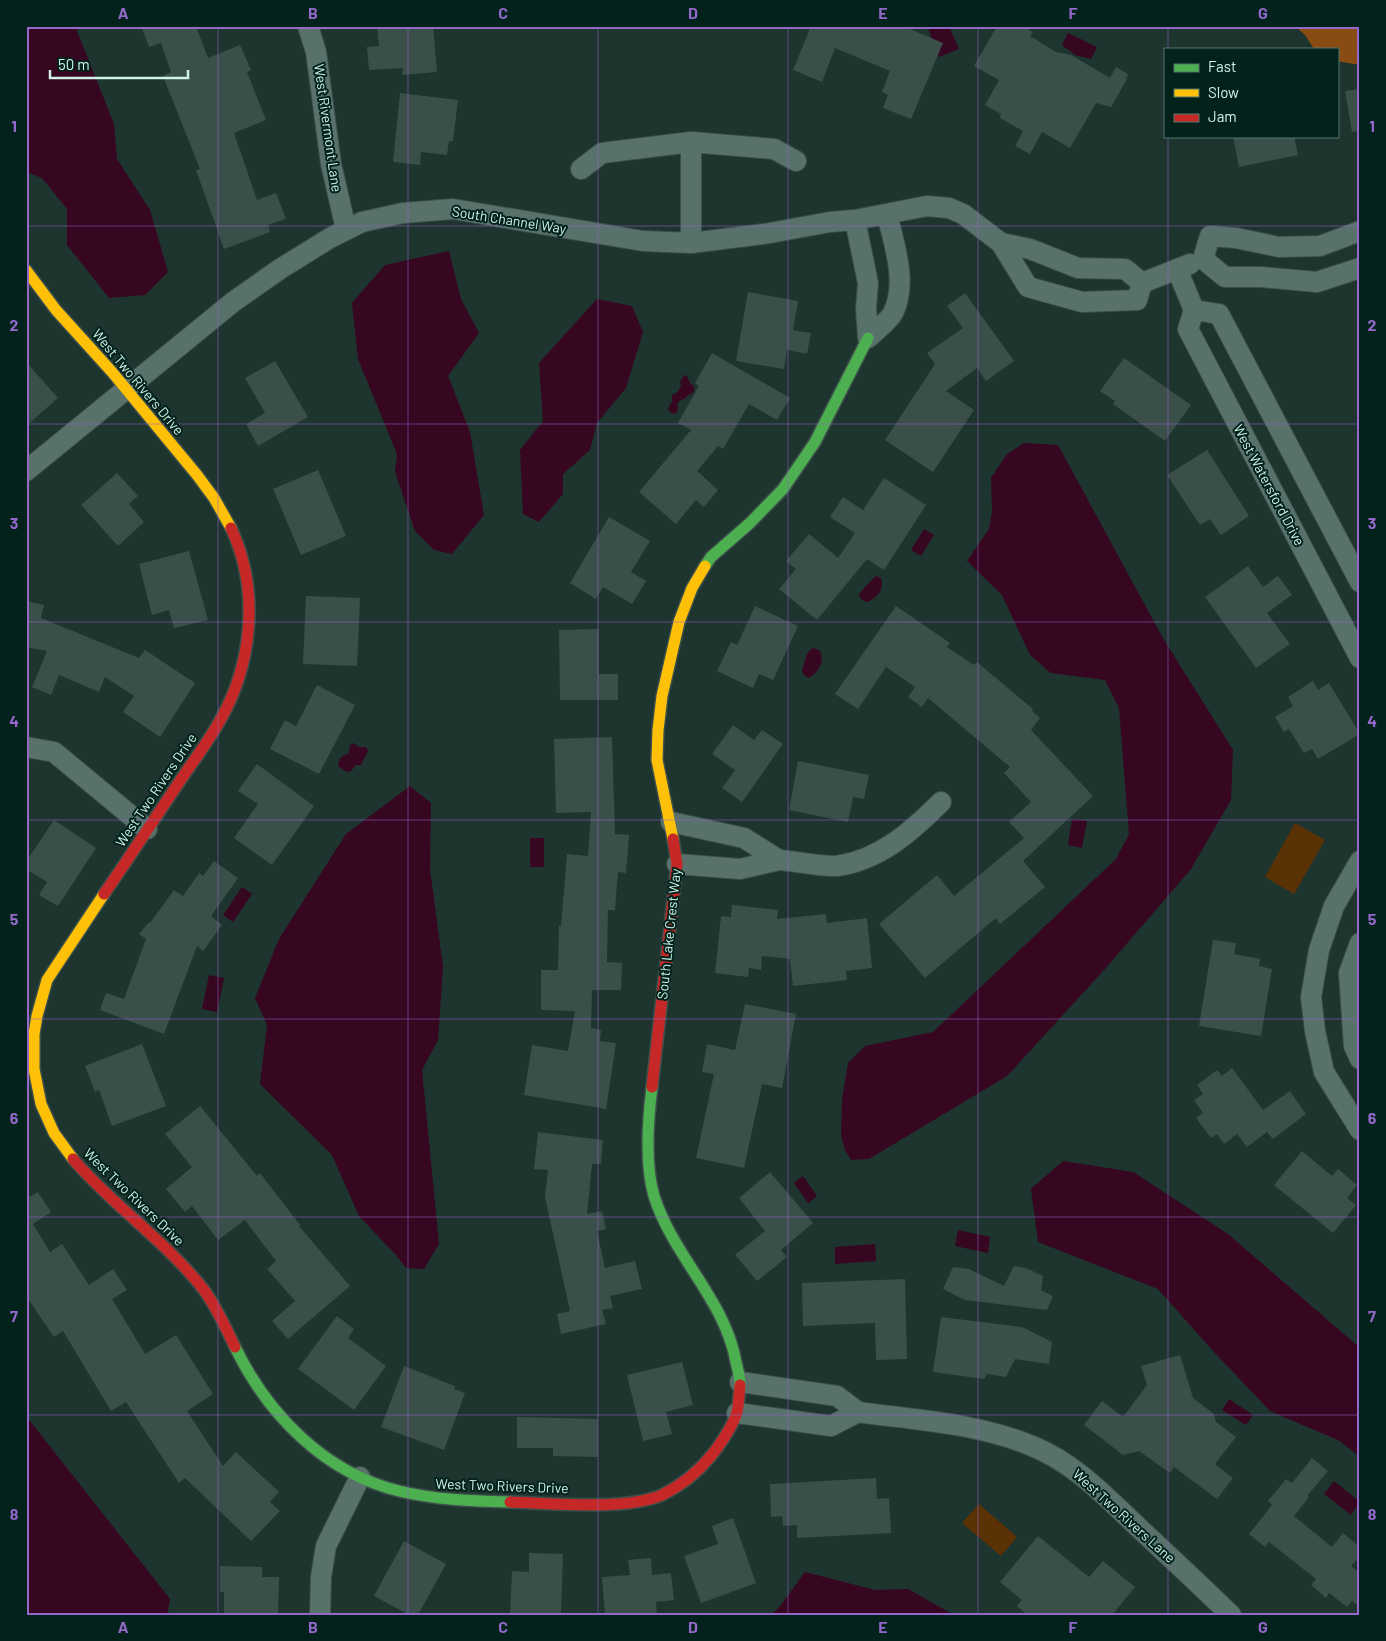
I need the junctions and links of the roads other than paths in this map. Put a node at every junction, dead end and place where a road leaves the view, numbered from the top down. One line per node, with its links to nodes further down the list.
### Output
1 (308, 26): 7 (street, West Rivermont Lane)
2 (691, 142): 3 (street); 4 (street); 9 (street)
3 (796, 161)
4 (581, 169)
5 (887, 214): 6 (street, South Channel Way); 10 (street, South Channel Way); 17 (street, South Lake Crest Way)
6 (855, 220): 9 (street, South Channel Way); 17 (street)
7 (346, 229): 9 (street, South Channel Way); 18 (street, South Channel Way)
8 (1360, 231): 11 (street)
9 (691, 243)
10 (1001, 243): 15 (street, South Channel Way); 15 (street, South Channel Way)
11 (1203, 259): 12 (street); 13 (street)
12 (1360, 268)
13 (1177, 269): 15 (street); 16 (street)
14 (26, 270): 18 (street, West Two Rivers Drive)
15 (1142, 283)
16 (1194, 310): 20 (street); 21 (street, West Watersford Drive)
17 (868, 338): 24 (street, South Lake Crest Way)
18 (126, 390): 19 (street, South Channel Way); 25 (street, West Two Rivers Drive)
19 (26, 471)
20 (1360, 582)
21 (1360, 658)
22 (26, 747): 25 (street)
23 (941, 802): 26 (street)
24 (671, 822): 26 (street); 28 (street, South Lake Crest Way)
25 (147, 829): 36 (street, West Two Rivers Drive)
26 (779, 860): 28 (street)
27 (1360, 861): 31 (street)
28 (677, 864): 32 (street, South Lake Crest Way)
29 (1360, 943): 30 (street)
30 (1360, 1059)
31 (1360, 1130)
32 (702, 1283): 33 (street, West Two Rivers Drive)
33 (740, 1382): 34 (street); 35 (street, West Two Rivers Drive)
34 (858, 1412): 35 (street); 38 (street, West Two Rivers Lane)
35 (737, 1413): 36 (street, West Two Rivers Drive)
36 (360, 1477): 37 (street)
37 (320, 1615)
38 (1231, 1615)

